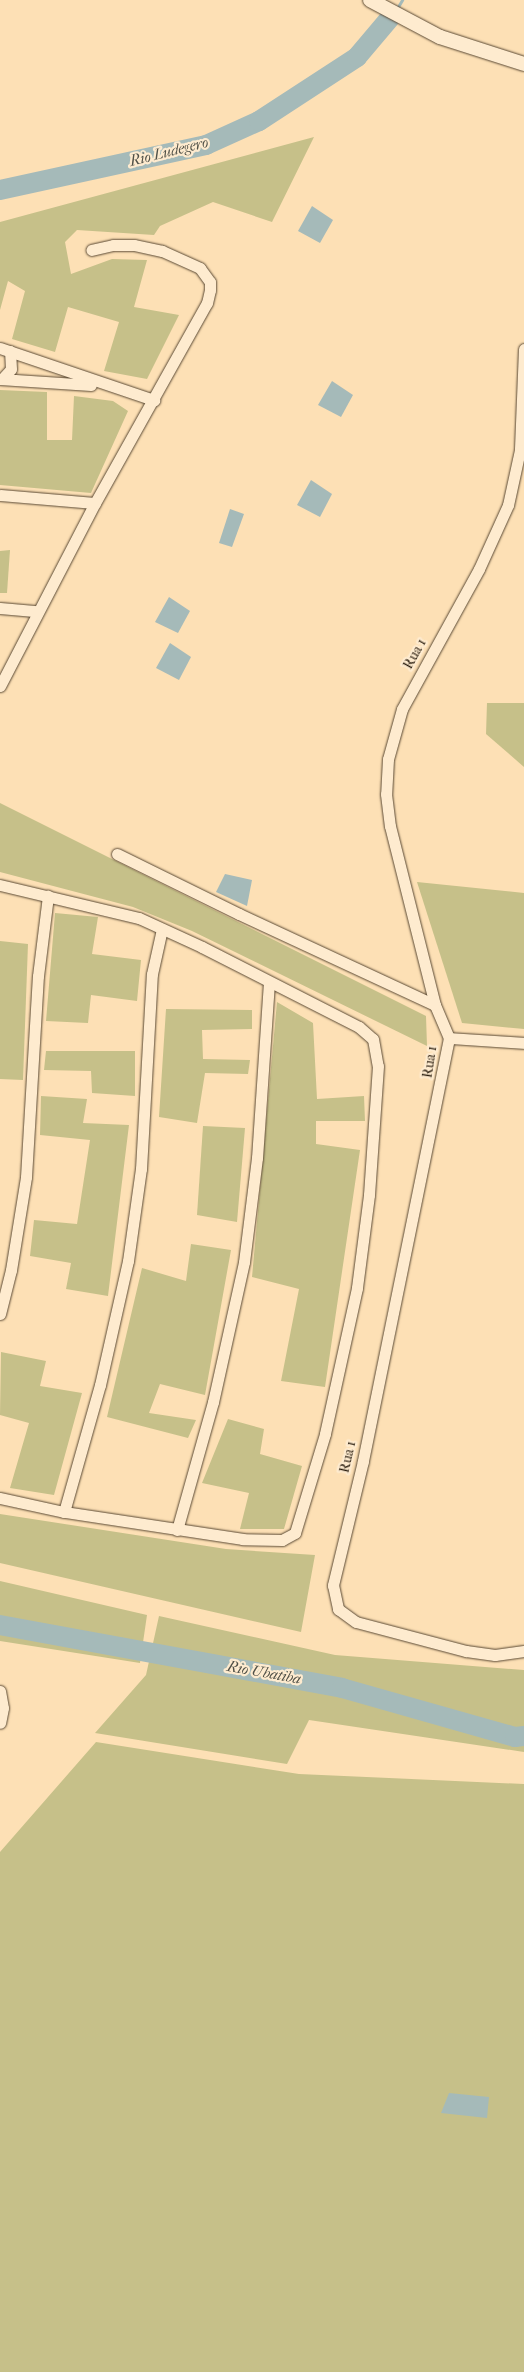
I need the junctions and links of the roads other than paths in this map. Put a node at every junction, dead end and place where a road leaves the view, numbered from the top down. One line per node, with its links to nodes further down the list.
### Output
1 (370, 0): 2 (street)
2 (524, 64)
3 (92, 250): 8 (street)
4 (5, 349): 6 (street); 7 (street)
5 (524, 349): 19 (street, Rua 1)
6 (1, 379): 7 (street)
7 (105, 386): 8 (street)
8 (154, 400): 10 (street)
9 (0, 495): 10 (street)
10 (95, 503): 12 (street)
11 (0, 608): 12 (street)
12 (37, 611): 13 (street)
13 (0, 686)
14 (117, 854): 19 (street)
15 (0, 885): 16 (street)
16 (48, 896): 17 (street); 22 (street)
17 (162, 929): 18 (street); 24 (street)
18 (269, 983): 25 (street); 25 (street)
19 (436, 1005): 20 (street, Rua 1)
20 (449, 1038): 21 (street); 26 (street, Rua 1)
21 (524, 1043)
22 (0, 1314)
23 (0, 1498): 24 (street)
24 (64, 1512): 25 (street)
25 (177, 1530)
26 (524, 1651)
27 (0, 1691): 28 (street)
28 (0, 1723)

